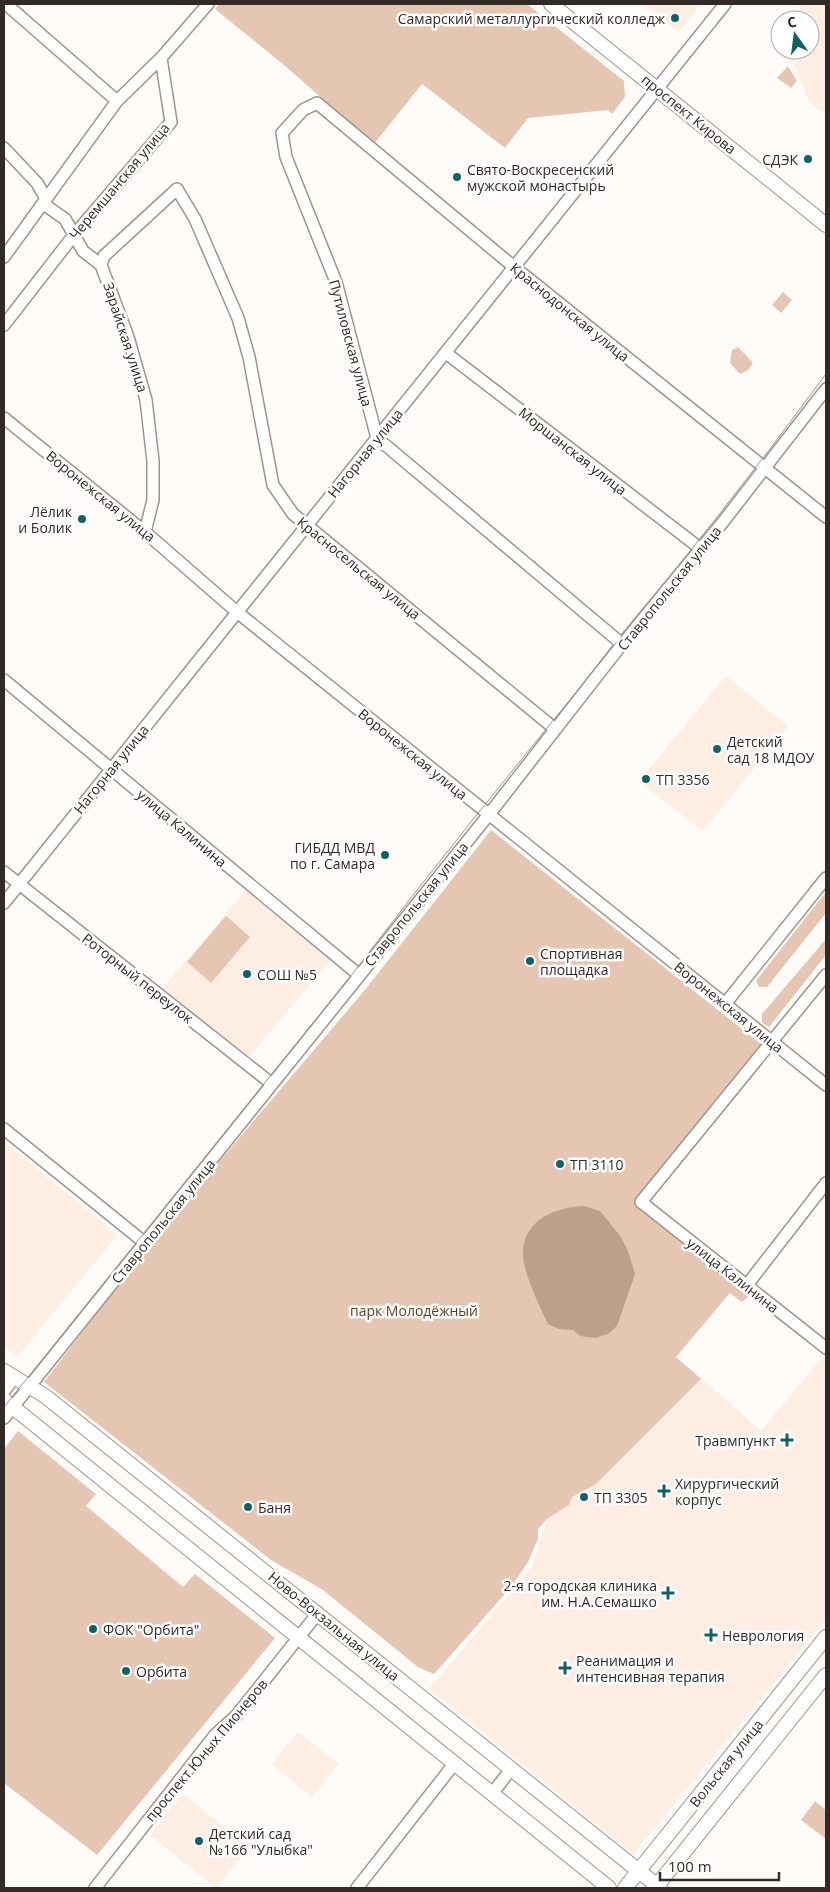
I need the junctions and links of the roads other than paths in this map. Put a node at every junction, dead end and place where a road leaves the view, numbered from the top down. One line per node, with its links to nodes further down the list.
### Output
1 (6, 4): 8 (street)
2 (191, 4): 5 (street)
3 (551, 4): 7 (main road, проспект Кирова)
4 (725, 4): 7 (street, Нагорная улица)
5 (204, 8): 6 (street)
6 (161, 58): 8 (street); 13 (street, Черемшанская улица)
7 (658, 89): 12 (main road, проспект Кирова); 16 (street, Нагорная улица)
8 (117, 100): 11 (street)
9 (317, 103): 16 (street, Краснодонская улица); 21 (street, Путиловская улица)
10 (4, 148): 11 (street)
11 (45, 197): 13 (street, Зарайская улица); 14 (street)
12 (826, 225)
13 (74, 235): 15 (street, Зарайская улица); 17 (street, Черемшанская улица)
14 (4, 257)
15 (101, 265): 24 (street, Красносельская улица); 25 (street, Зарайская улица)
16 (514, 267): 18 (street, Нагорная улица); 22 (street, Краснодонская улица)
17 (4, 325)
18 (446, 353): 21 (street, Нагорная улица); 26 (street, Моршанская улица)
19 (826, 389): 22 (street, Ставропольская улица)
20 (4, 418): 25 (street, Воронежская улица)
21 (377, 438): 24 (street, Нагорная улица); 28 (street)
22 (766, 468): 23 (street, Краснодонская улица); 26 (street, Ставропольская улица)
23 (826, 517)
24 (308, 524): 27 (street, Нагорная улица); 30 (street, Красносельская улица)
25 (146, 532): 27 (street, Воронежская улица)
26 (700, 550): 28 (street, Ставропольская улица)
27 (237, 612): 31 (street, Нагорная улица); 32 (street, Воронежская улица)
28 (622, 644): 30 (street, Ставропольская улица)
29 (4, 680): 31 (street, улица Калинина)
30 (555, 729): 32 (street, Ставропольская улица)
31 (112, 768): 35 (street, Нагорная улица); 38 (street, улица Калинина)
32 (488, 814): 38 (street, Ставропольская улица); 39 (street, Воронежская улица)
33 (4, 872): 35 (street, Роторный переулок)
34 (826, 878): 39 (street)
35 (19, 884): 36 (street, Нагорная улица); 41 (street, Роторный переулок)
36 (4, 902)
37 (826, 975): 40 (street)
38 (359, 976): 41 (street, Ставропольская улица)
39 (726, 1004): 40 (street, Воронежская улица)
40 (773, 1042): 42 (street, Воронежская улица); 46 (street, улица Калинина)
41 (272, 1084): 45 (street, Ставропольская улица)
42 (826, 1085)
43 (4, 1129): 45 (street)
44 (826, 1183): 46 (street)
45 (145, 1243): 49 (street, Ставропольская улица)
46 (747, 1285): 47 (street, улица Калинина)
47 (826, 1348)
48 (9, 1374): 49 (main road, Ново-Вокзальная улица); 50 (street)
49 (30, 1386): 51 (street, Ставропольская улица); 52 (main road, Ново-Вокзальная улица)
50 (4, 1390)
51 (7, 1408): 54 (main road)
52 (318, 1613): 54 (street, проспект Юных Пионеров); 57 (main road, Ново-Вокзальная улица)
53 (826, 1637): 59 (main road, Вольская улица)
54 (299, 1638): 56 (main road); 60 (street, проспект Юных Пионеров)
55 (826, 1675): 64 (main road, Вольская улица)
56 (454, 1764): 58 (main road); 61 (street)
57 (511, 1769): 58 (street); 59 (main road, Ново-Вокзальная улица)
58 (492, 1794): 62 (main road)
59 (638, 1872): 63 (main road, Вольская улица); 64 (main road, Ново-Вокзальная улица)
60 (95, 1888)
61 (357, 1888)
62 (609, 1888)
63 (626, 1888)
64 (657, 1888)

